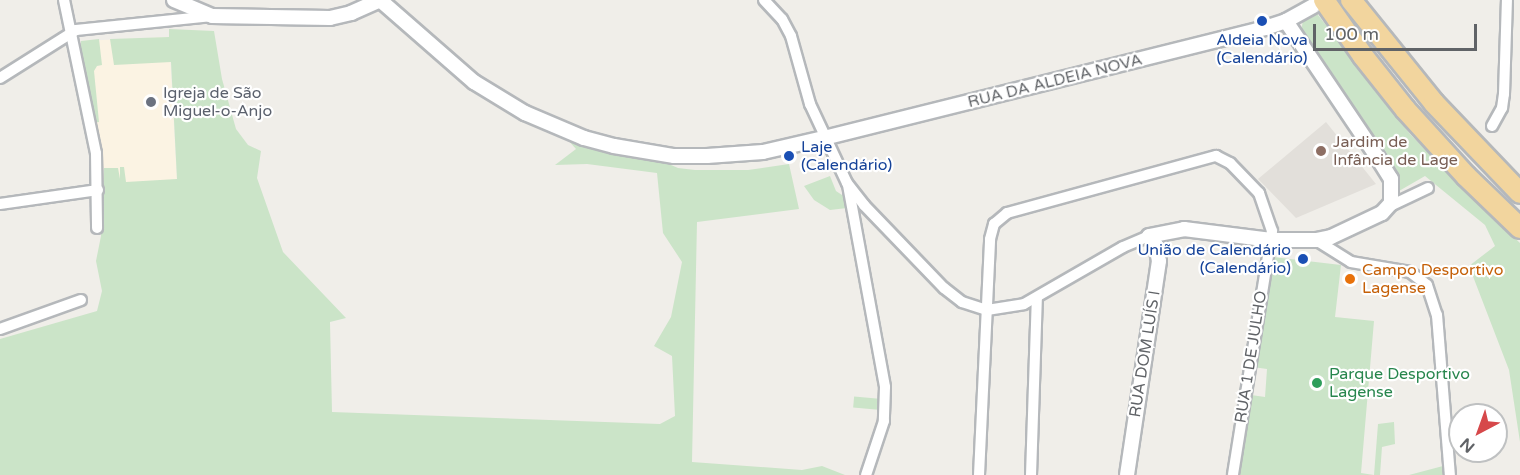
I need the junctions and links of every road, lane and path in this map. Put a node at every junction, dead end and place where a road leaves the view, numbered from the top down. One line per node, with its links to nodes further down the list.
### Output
1 (64, 0): 11 (street)
2 (172, 0): 8 (street); 9 (street)
3 (380, 0): 8 (street); 14 (street, RUA DA ALDEIA NOVA)
4 (764, 0): 14 (street)
5 (1351, 0): 18 (highway)
6 (1507, 0): 13 (street)
7 (1318, 3): 10 (street, RUA DA ALDEIA NOVA); 22 (highway)
8 (212, 16): 9 (street)
9 (172, 21): 11 (street)
10 (1286, 21): 14 (street, RUA DA ALDEIA NOVA); 20 (street)
11 (70, 32): 12 (street); 17 (street)
12 (0, 78)
13 (1492, 126)
14 (824, 138): 15 (street)
15 (847, 183): 28 (street); 30 (street)
16 (1428, 188): 20 (street)
17 (98, 190): 19 (street); 21 (street)
18 (1520, 193)
19 (0, 204)
20 (1390, 206): 25 (street)
21 (97, 228)
22 (1520, 228)
23 (1149, 236): 24 (street); 26 (street); 33 (street, RUA DOM LUÍS I)
24 (1271, 240): 25 (street); 28 (street, RUA 1 DE JULHO); 34 (street, RUA 1 DE JULHO)
25 (1316, 240): 35 (street)
26 (1037, 298): 28 (street); 32 (street)
27 (81, 300): 29 (street)
28 (987, 310): 31 (street, RUA 1 DE JULHO)
29 (0, 328)
30 (866, 475)
31 (979, 475)
32 (1031, 475)
33 (1127, 475)
34 (1233, 475)
35 (1450, 475)

